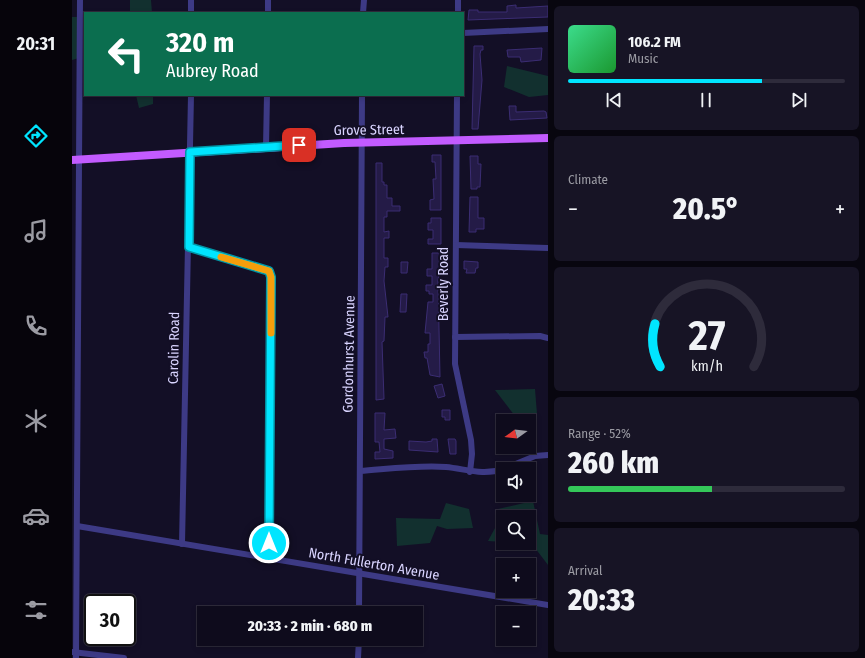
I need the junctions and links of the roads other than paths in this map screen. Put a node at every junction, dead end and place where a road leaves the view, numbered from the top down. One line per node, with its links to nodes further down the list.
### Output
1 (80, 0): 21 (street)
2 (191, 0): 6 (street)
3 (268, 0): 7 (street)
4 (364, 0): 8 (street)
5 (458, 0): 9 (street)
6 (191, 12)
7 (268, 12)
8 (363, 12)
9 (458, 12)
10 (548, 29): 11 (street)
11 (464, 34)
12 (191, 96): 20 (street, Carolin Road)
13 (267, 96): 19 (street)
14 (362, 96): 18 (street, Gordonhurst Avenue)
15 (457, 96): 17 (street, Beverly Road)
16 (548, 138): 17 (main road, Grove Street)
17 (457, 141): 18 (main road, Grove Street); 22 (street, Beverly Road)
18 (361, 142): 19 (main road, Grove Street); 29 (street, Gordonhurst Avenue)
19 (266, 147): 20 (main road, Grove Street)
20 (190, 152): 21 (main road, Grove Street); 23 (street, Carolin Road)
21 (76, 160): 32 (street)
22 (456, 245): 24 (street); 25 (street, Beverly Road)
23 (189, 247): 33 (street, Carolin Road); 34 (street)
24 (548, 248)
25 (455, 337): 26 (street); 31 (street, Beverly Road)
26 (548, 338)
27 (548, 455): 28 (street)
28 (521, 462)
29 (360, 471): 31 (street); 35 (street, Gordonhurst Avenue)
30 (496, 471): 31 (street)
31 (470, 472)
32 (77, 526): 33 (street, North Fullerton Avenue); 39 (street)
33 (182, 544): 34 (street, North Fullerton Avenue)
34 (269, 558): 35 (street, North Fullerton Avenue)
35 (359, 573): 36 (street, North Fullerton Avenue); 37 (street, Gordonhurst Avenue)
36 (548, 605)
37 (359, 606)
38 (359, 646): 41 (street)
39 (75, 654): 40 (street)
40 (124, 658)
41 (358, 658)

